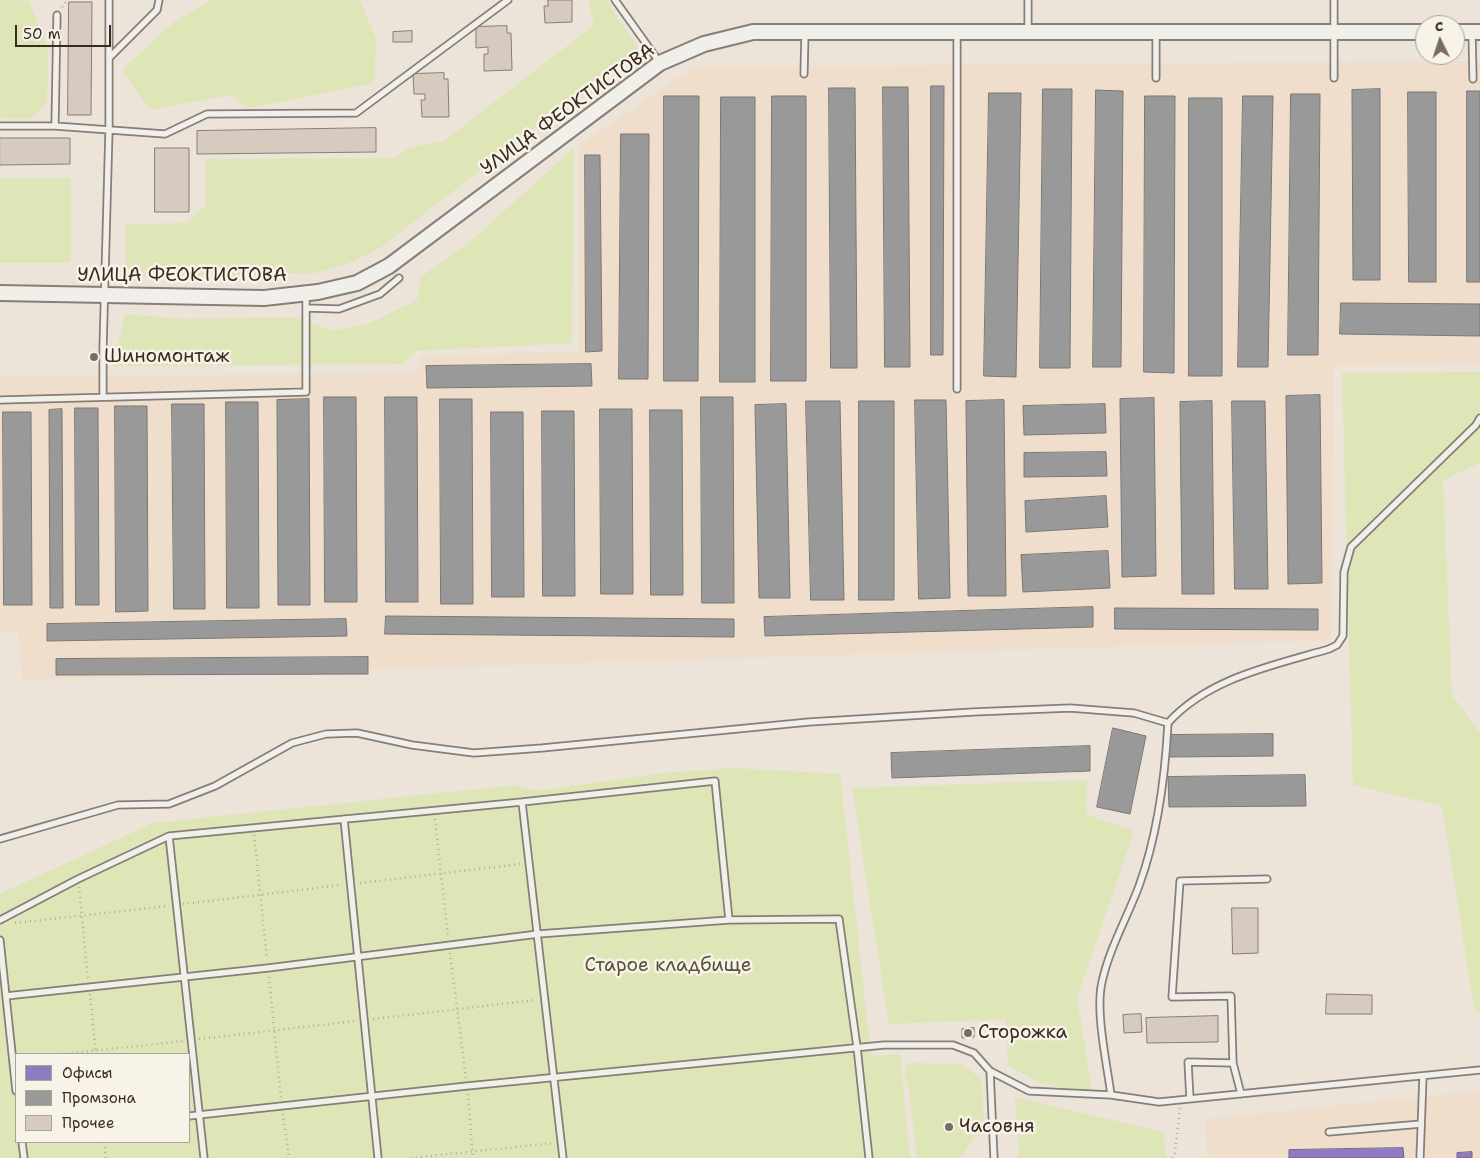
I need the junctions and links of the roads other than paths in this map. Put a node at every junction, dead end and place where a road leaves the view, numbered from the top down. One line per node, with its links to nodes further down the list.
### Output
1 (109, 0): 15 (lane)
2 (159, 0): 15 (lane)
3 (508, 0): 23 (lane)
4 (615, 0): 16 (lane)
5 (1028, 0): 10 (lane)
6 (1334, 0): 12 (lane)
7 (56, 15): 22 (lane)
8 (805, 30): 9 (street, УЛИЦА ФЕОКТИСТОВА); 16 (street, УЛИЦА ФЕОКТИСТОВА); 17 (lane)
9 (957, 31): 10 (street, УЛИЦА ФЕОКТИСТОВА); 29 (lane)
10 (1028, 31): 11 (street, УЛИЦА ФЕОКТИСТОВА)
11 (1156, 31): 12 (street, УЛИЦА ФЕОКТИСТОВА); 18 (lane)
12 (1334, 32): 13 (street, УЛИЦА ФЕОКТИСТОВА); 19 (lane)
13 (1415, 32)
14 (1476, 32): 20 (lane)
15 (110, 57): 23 (lane)
16 (660, 63): 26 (street, УЛИЦА ФЕОКТИСТОВА)
17 (804, 74)
18 (1156, 78)
19 (1334, 78)
20 (1473, 79)
21 (0, 126): 22 (lane)
22 (56, 126): 23 (lane)
23 (109, 129): 27 (lane)
24 (399, 278): 28 (lane)
25 (0, 293): 27 (street, УЛИЦА ФЕОКТИСТОВА)
26 (306, 294): 27 (street, УЛИЦА ФЕОКТИСТОВА); 28 (lane)
27 (106, 295): 30 (lane)
28 (306, 308): 30 (lane)
29 (957, 389)
30 (104, 397): 31 (lane)
31 (0, 400)
32 (1480, 418): 33 (lane)
33 (1168, 723): 37 (lane); 54 (lane)
34 (522, 802): 35 (lane); 40 (lane); 41 (lane)
35 (344, 819): 36 (lane); 43 (lane)
36 (170, 836): 39 (lane); 44 (lane)
37 (0, 839)
38 (1266, 879): 47 (lane)
39 (0, 920)
40 (729, 920): 41 (lane); 46 (lane)
41 (538, 934): 43 (lane); 51 (lane)
42 (0, 940): 45 (lane)
43 (358, 956): 44 (lane); 55 (lane)
44 (185, 976): 45 (lane); 57 (lane)
45 (6, 996): 52 (lane)
46 (857, 1047): 49 (lane); 51 (lane); 66 (lane)
47 (1233, 1063): 53 (lane); 56 (lane)
48 (1480, 1070): 50 (lane)
49 (990, 1071): 54 (lane); 67 (lane)
50 (1423, 1076): 53 (lane); 59 (lane)
51 (553, 1078): 55 (lane); 65 (lane)
52 (15, 1082)
53 (1241, 1094): 56 (lane)
54 (1111, 1095): 56 (lane)
55 (373, 1097): 57 (lane); 64 (lane)
56 (1190, 1099)
57 (199, 1115): 58 (lane); 63 (lane)
58 (190, 1116)
59 (1421, 1124): 60 (lane); 68 (lane)
60 (1329, 1132)
61 (22, 1143): 62 (lane)
62 (24, 1158)
63 (204, 1158)
64 (378, 1158)
65 (563, 1158)
66 (868, 1158)
67 (994, 1158)
68 (1420, 1158)

